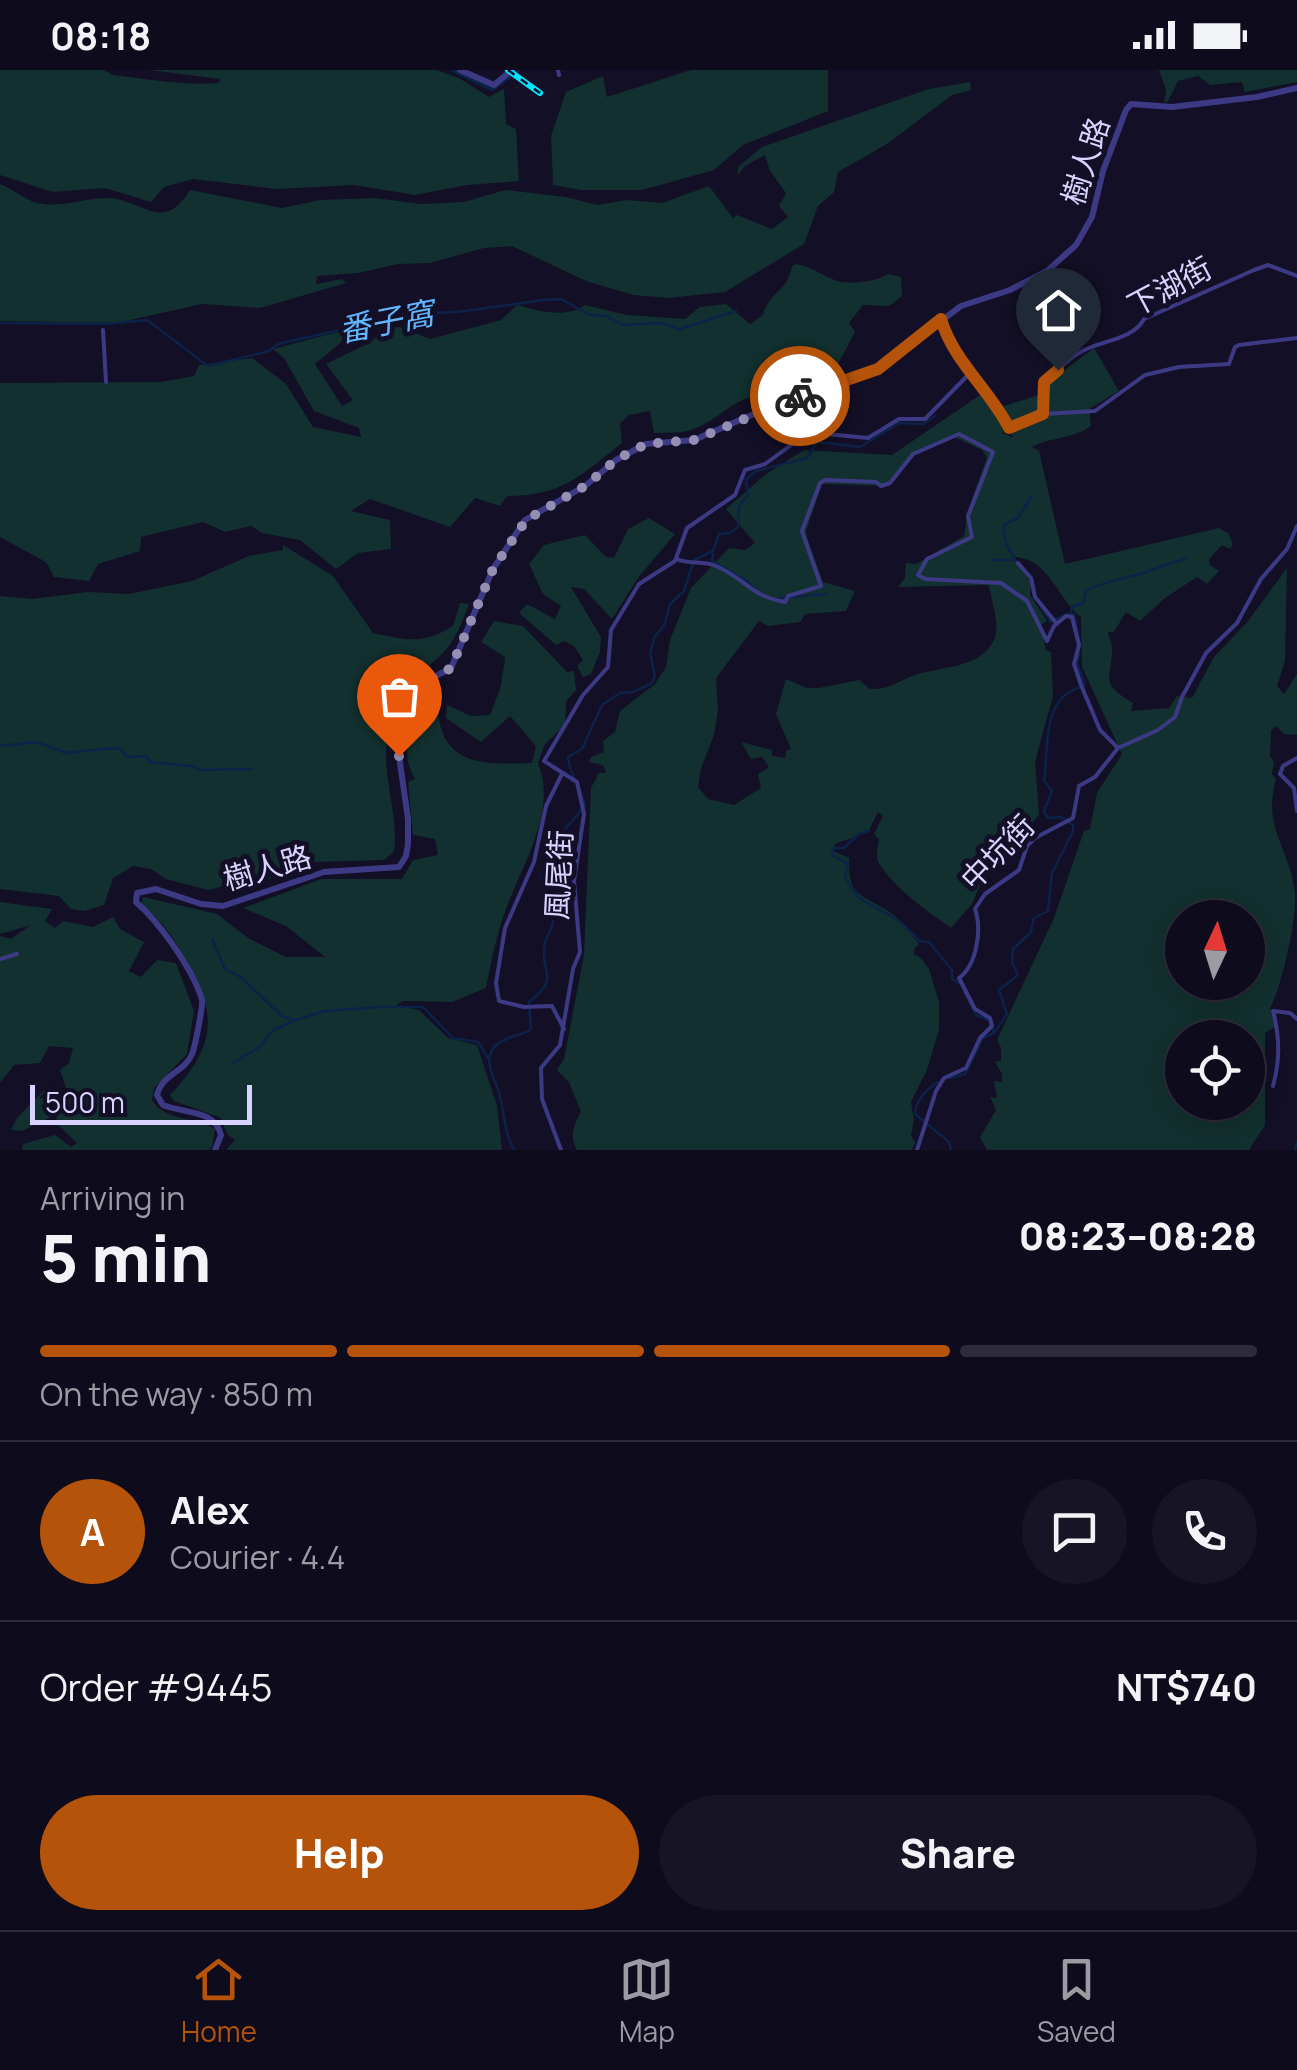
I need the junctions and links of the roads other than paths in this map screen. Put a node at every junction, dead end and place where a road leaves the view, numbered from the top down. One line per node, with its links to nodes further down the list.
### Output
1 (460, 70): 2 (street)
2 (512, 70)
3 (1297, 88): 5 (street, 樹人路)
4 (1297, 276): 10 (street, 下湖街)
5 (941, 319): 8 (street); 24 (street, 樹人路)
6 (103, 330): 9 (street)
7 (1297, 338): 10 (street)
8 (971, 372): 10 (street); 12 (street, 風尾街)
9 (106, 382)
10 (1043, 414)
11 (1297, 526): 15 (street, 中坑街)
12 (676, 558): 14 (street); 17 (street, 風尾街)
13 (1018, 564): 14 (street)
14 (1055, 622): 15 (street)
15 (1118, 748): 26 (street, 中坑街)
16 (1297, 758): 18 (street)
17 (562, 774): 22 (street, 風尾街); 22 (street)
18 (1297, 811)
19 (17, 954): 20 (street)
20 (0, 959)
21 (1297, 1019): 23 (street)
22 (564, 1029): 25 (street, 風尾街)
23 (1273, 1086)
24 (215, 1150)
25 (561, 1150)
26 (918, 1150)

